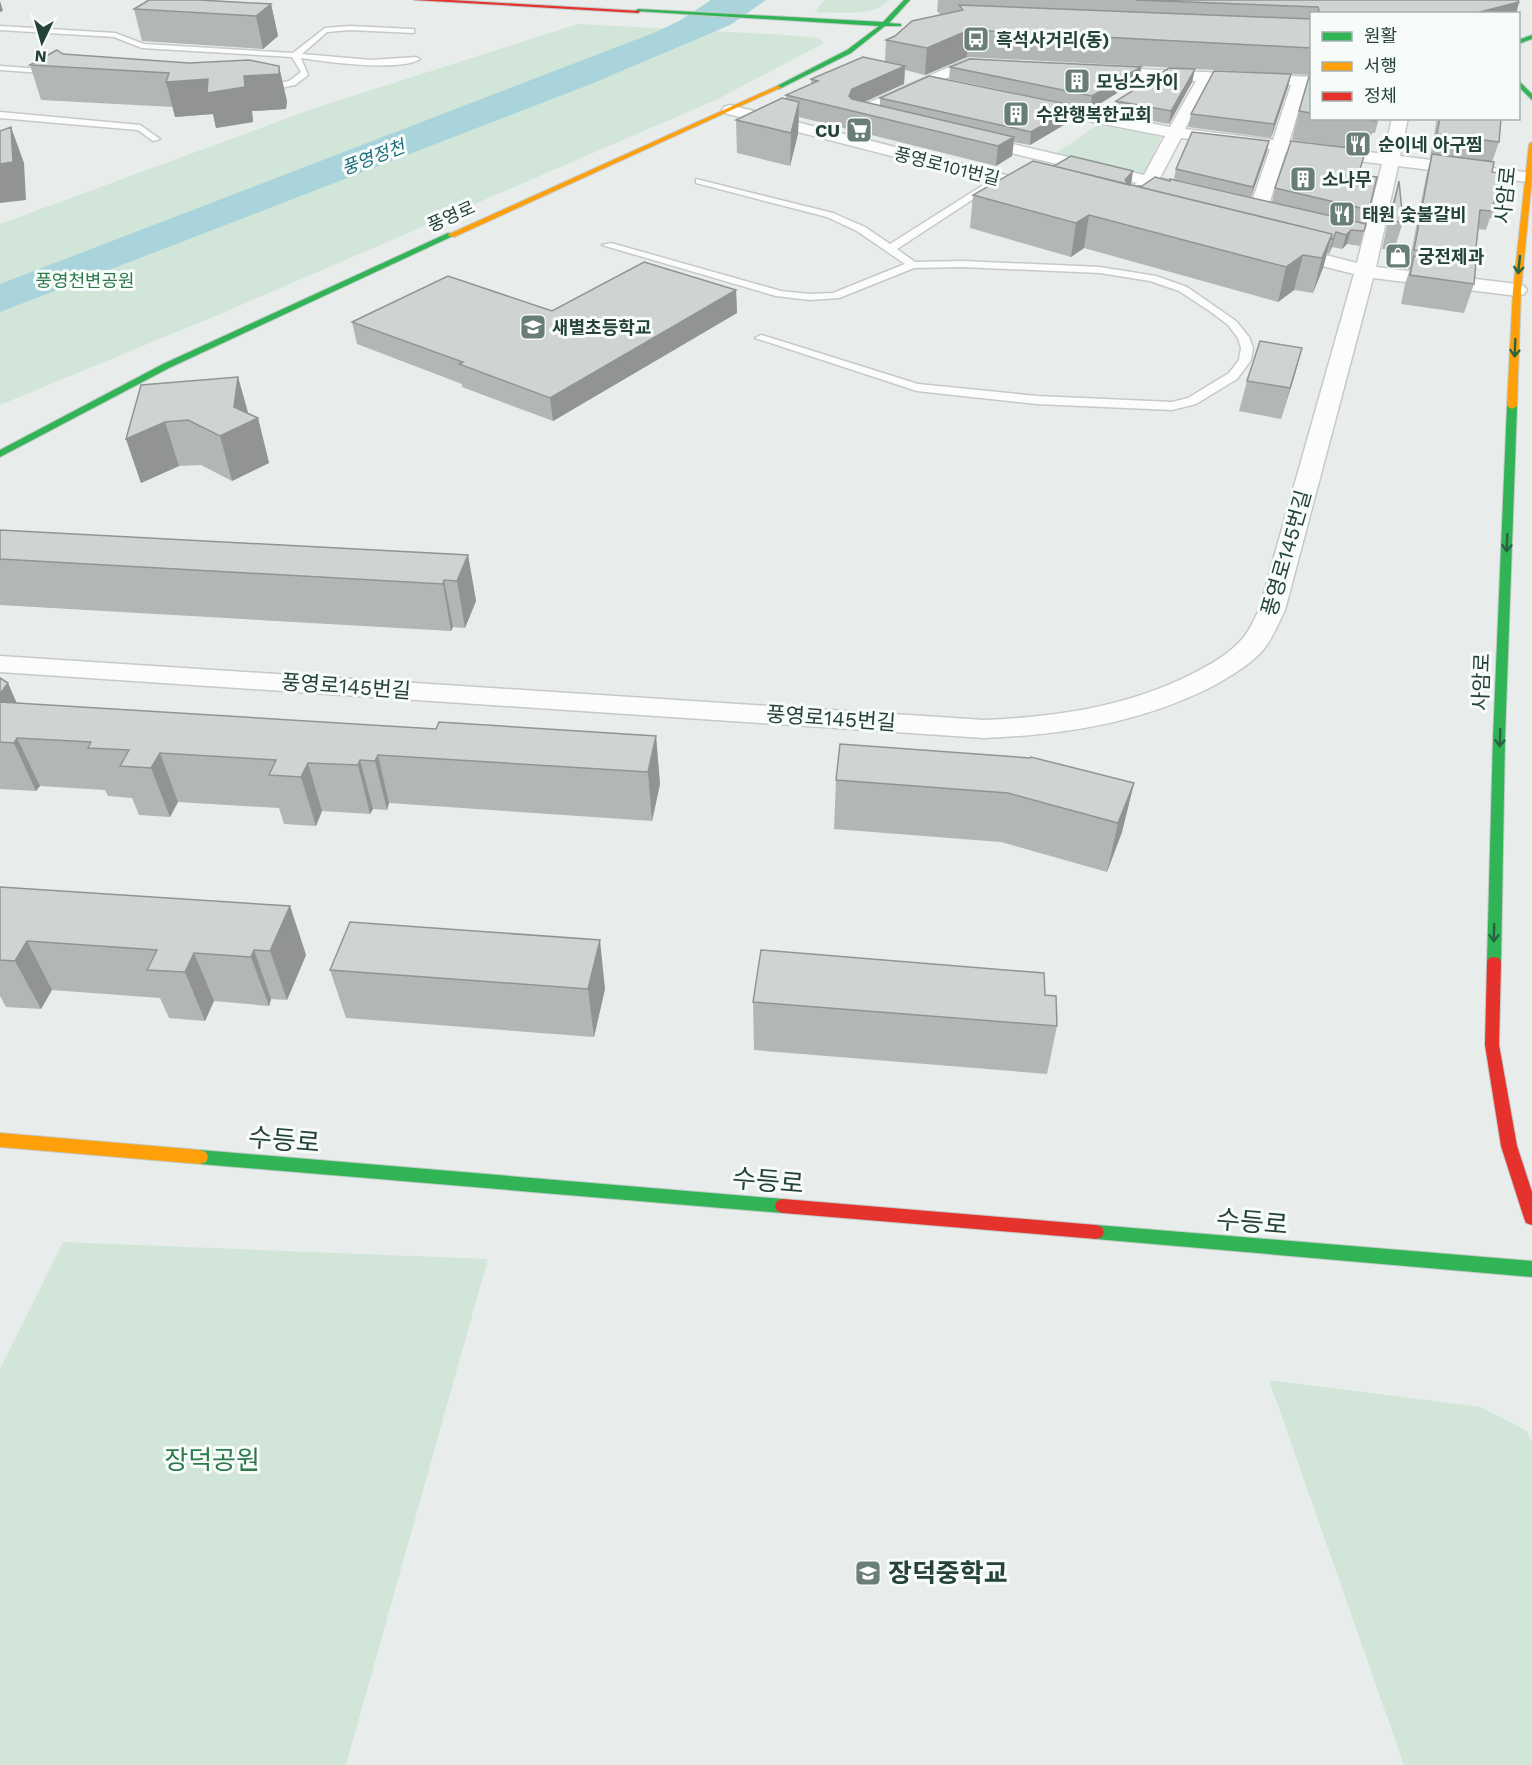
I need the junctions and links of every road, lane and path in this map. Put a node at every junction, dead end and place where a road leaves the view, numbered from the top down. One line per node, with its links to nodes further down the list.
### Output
1 (417, 0): 3 (main road)
2 (907, 0): 3 (main road, 풍영로)
3 (887, 25): 4 (main road); 9 (main road, 풍영로)
4 (918, 26)
5 (0, 28): 7 (lane)
6 (411, 31): 7 (lane)
7 (295, 55): 8 (lane); 23 (lane)
8 (416, 59)
9 (834, 62): 11 (street); 27 (main road, 풍영로)
10 (1010, 66): 18 (street)
11 (857, 67)
12 (0, 68): 17 (lane)
13 (1085, 70): 14 (street)
14 (1161, 75): 16 (street); 21 (street)
15 (902, 77): 18 (street)
16 (1205, 77): 19 (street); 34 (street)
17 (67, 78)
18 (925, 82): 22 (street); 31 (street)
19 (1306, 82): 39 (street)
20 (1520, 84): 24 (main road)
21 (1142, 87)
22 (956, 88)
23 (249, 89)
24 (1532, 98)
25 (1018, 102): 29 (street)
26 (1112, 105): 29 (street)
27 (730, 110): 41 (street, 풍영로101번길); 58 (main road, 풍영로)
28 (0, 115): 35 (lane)
29 (1093, 118): 33 (street); 34 (street)
30 (1399, 120): 42 (street, 풍영로145번길)
31 (903, 123)
32 (961, 129): 40 (street)
33 (1074, 130)
34 (1176, 132): 39 (street); 46 (street)
35 (156, 139)
36 (1054, 141): 40 (street)
37 (926, 144): 41 (street)
38 (1532, 144): 43 (main road, 사암로)
39 (1280, 145): 42 (street); 50 (street)
40 (1035, 153): 46 (street)
41 (905, 155): 44 (street, 풍영로101번길)
42 (1389, 159): 43 (street); 55 (street, 풍영로145번길)
43 (1528, 177): 56 (main road, 사암로, one-way to 56)
44 (999, 178): 47 (street, 풍영로101번길); 53 (lane)
45 (699, 181): 53 (lane)
46 (1149, 182): 48 (street); 49 (street)
47 (1062, 194)
48 (1204, 194)
49 (1124, 201)
50 (1260, 207)
51 (1262, 245): 55 (street)
52 (607, 246): 54 (lane)
53 (891, 248): 54 (lane)
54 (913, 265): 57 (lane)
55 (1364, 271): 56 (street); 59 (street, 풍영로145번길)
56 (1517, 290): 61 (main road, 사암로, one-way to 61)
57 (761, 338)
58 (0, 454)
59 (0, 664)
60 (0, 1140): 62 (main road, 수등로)
61 (1532, 1218)
62 (1532, 1269)

